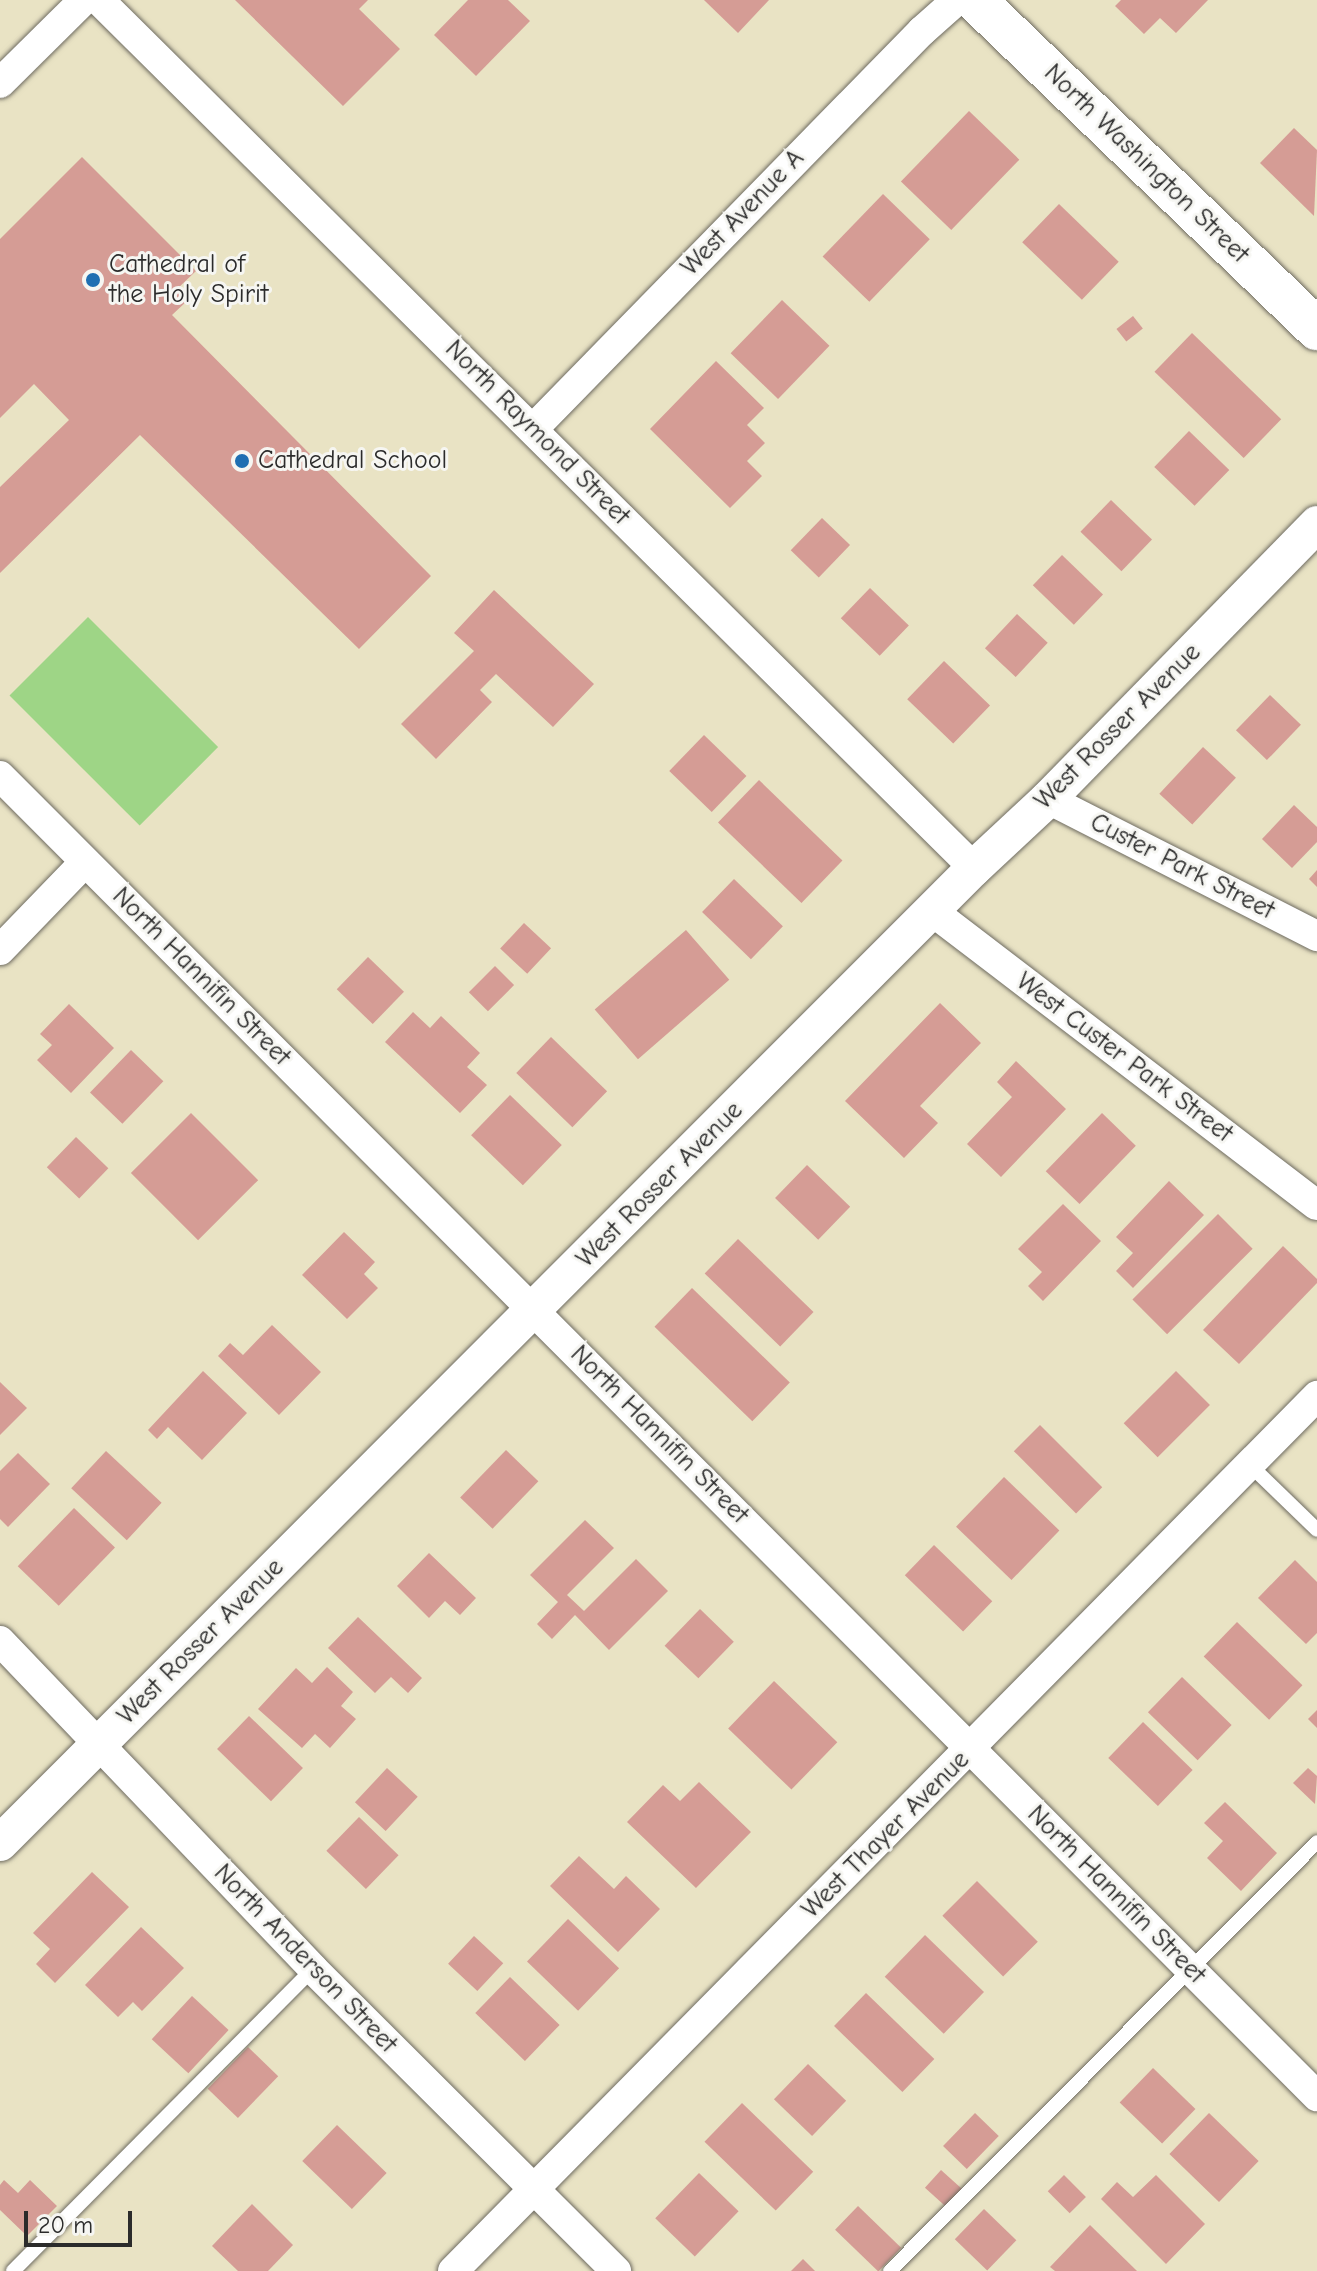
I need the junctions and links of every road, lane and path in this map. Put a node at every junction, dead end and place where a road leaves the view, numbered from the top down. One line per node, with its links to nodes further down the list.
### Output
1 (84, 0): 5 (street)
2 (99, 0): 7 (street, North Raymond Street)
3 (957, 0): 7 (street, West Avenue A)
4 (975, 0): 6 (main road, North Washington Street)
5 (0, 83)
6 (1317, 329)
7 (533, 429): 12 (street, North Raymond Street)
8 (1317, 524): 10 (street, West Rosser Avenue)
9 (0, 776): 11 (street, North Hannifin Street)
10 (1048, 799): 12 (street, West Rosser Avenue); 14 (street, Custer Park Street)
11 (85, 862): 15 (street); 17 (street, North Hannifin Street)
12 (974, 868): 13 (street, West Rosser Avenue)
13 (932, 911): 16 (street, West Custer Park Street); 17 (street, West Rosser Avenue)
14 (1317, 936)
15 (0, 950)
16 (1317, 1205)
17 (535, 1310): 22 (street, West Rosser Avenue); 23 (street, North Hannifin Street)
18 (1317, 1396): 19 (street, West Thayer Avenue)
19 (1250, 1465): 20 (lane); 23 (street, West Thayer Avenue)
20 (1317, 1530)
21 (0, 1641): 22 (street, North Anderson Street)
22 (98, 1744): 25 (street, West Rosser Avenue); 26 (street, North Anderson Street)
23 (970, 1749): 27 (street, North Hannifin Street); 29 (street, West Thayer Avenue)
24 (1317, 1842): 27 (lane)
25 (0, 1843)
26 (313, 1969): 29 (street, North Anderson Street); 30 (lane)
27 (1191, 1969): 28 (street, North Hannifin Street); 33 (lane)
28 (1317, 2096)
29 (534, 2189): 31 (street, West Thayer Avenue); 32 (street, North Anderson Street)
30 (13, 2271)
31 (453, 2271)
32 (616, 2271)
33 (890, 2271)

